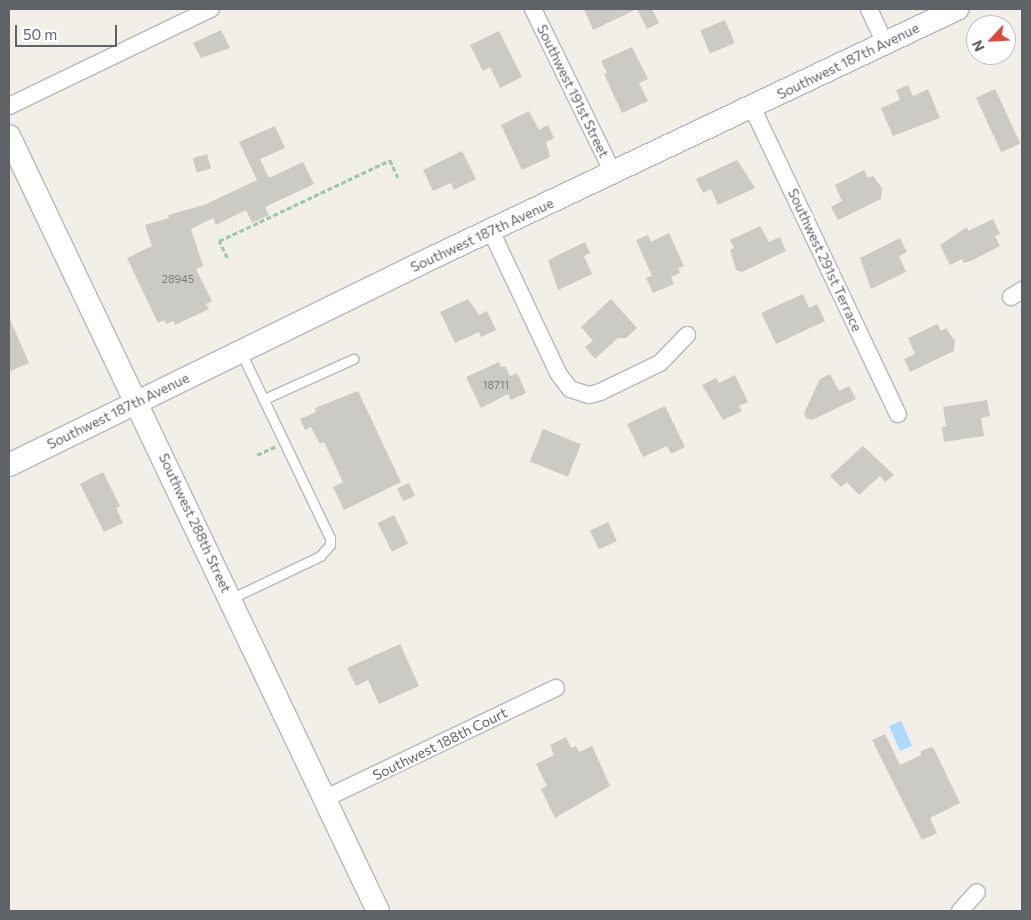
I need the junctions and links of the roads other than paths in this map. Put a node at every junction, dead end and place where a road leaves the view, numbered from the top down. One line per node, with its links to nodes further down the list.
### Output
1 (211, 9): 6 (street)
2 (533, 9): 10 (street, Southwest 191st Street)
3 (869, 9): 5 (street)
4 (957, 9): 5 (street, Southwest 187th Avenue)
5 (885, 43): 7 (street, Southwest 187th Avenue)
6 (9, 106)
7 (752, 107): 10 (street, Southwest 187th Avenue); 17 (street, Southwest 291st Terrace)
8 (9, 136): 9 (street, Southwest 288th Street)
9 (14, 162): 16 (street, Southwest 288th Street)
10 (613, 173): 11 (street, Southwest 187th Avenue)
11 (491, 231): 12 (street); 13 (street, Southwest 187th Avenue)
12 (688, 336)
13 (240, 351): 15 (lane); 16 (street, Southwest 187th Avenue)
14 (353, 359): 15 (lane)
15 (264, 399): 19 (lane)
16 (136, 402): 18 (street, Southwest 187th Avenue); 19 (street, Southwest 288th Street)
17 (898, 414)
18 (9, 465)
19 (230, 599): 21 (street, Southwest 288th Street)
20 (556, 688): 21 (street, Southwest 188th Court)
21 (324, 799): 23 (street, Southwest 288th Street)
22 (977, 892): 24 (street)
23 (378, 911)
24 (960, 911)

